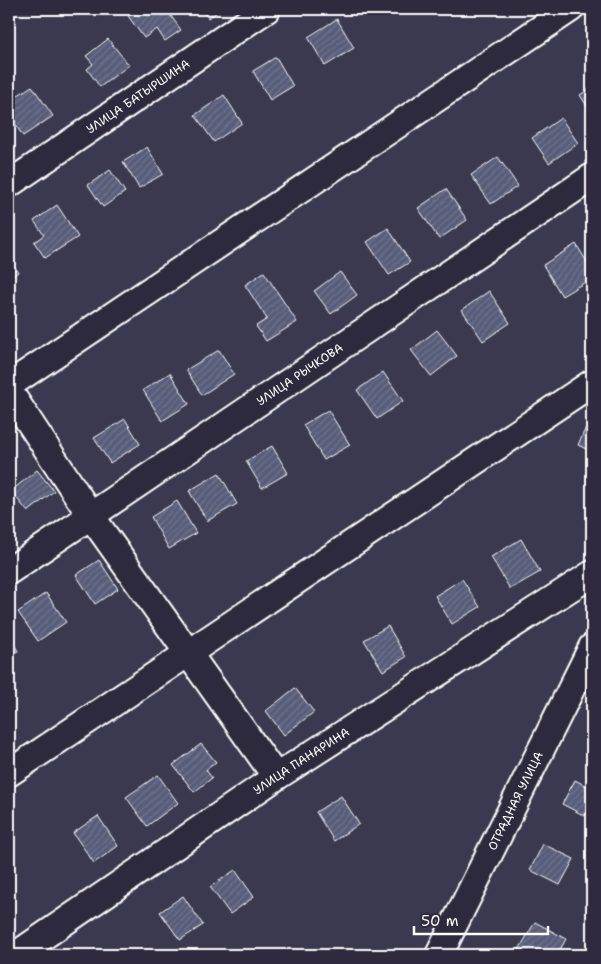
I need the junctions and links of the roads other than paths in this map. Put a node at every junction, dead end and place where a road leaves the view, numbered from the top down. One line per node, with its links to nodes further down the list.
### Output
1 (267, 9): 4 (street, УЛИЦА БАТЫРШИНА)
2 (570, 9): 6 (street)
3 (592, 176): 8 (street, УЛИЦА РЫЧКОВА)
4 (9, 184)
5 (592, 383): 12 (street)
6 (9, 385)
7 (9, 391): 8 (street)
8 (91, 516): 9 (street, УЛИЦА РЫЧКОВА); 12 (street)
9 (9, 571)
10 (592, 574): 14 (street, УЛИЦА ПАНАРИНА)
11 (592, 647): 16 (street, ОТРАДНАЯ УЛИЦА)
12 (188, 653): 13 (street); 14 (street)
13 (9, 772)
14 (276, 777): 15 (street, УЛИЦА ПАНАРИНА)
15 (16, 955)
16 (439, 955)

